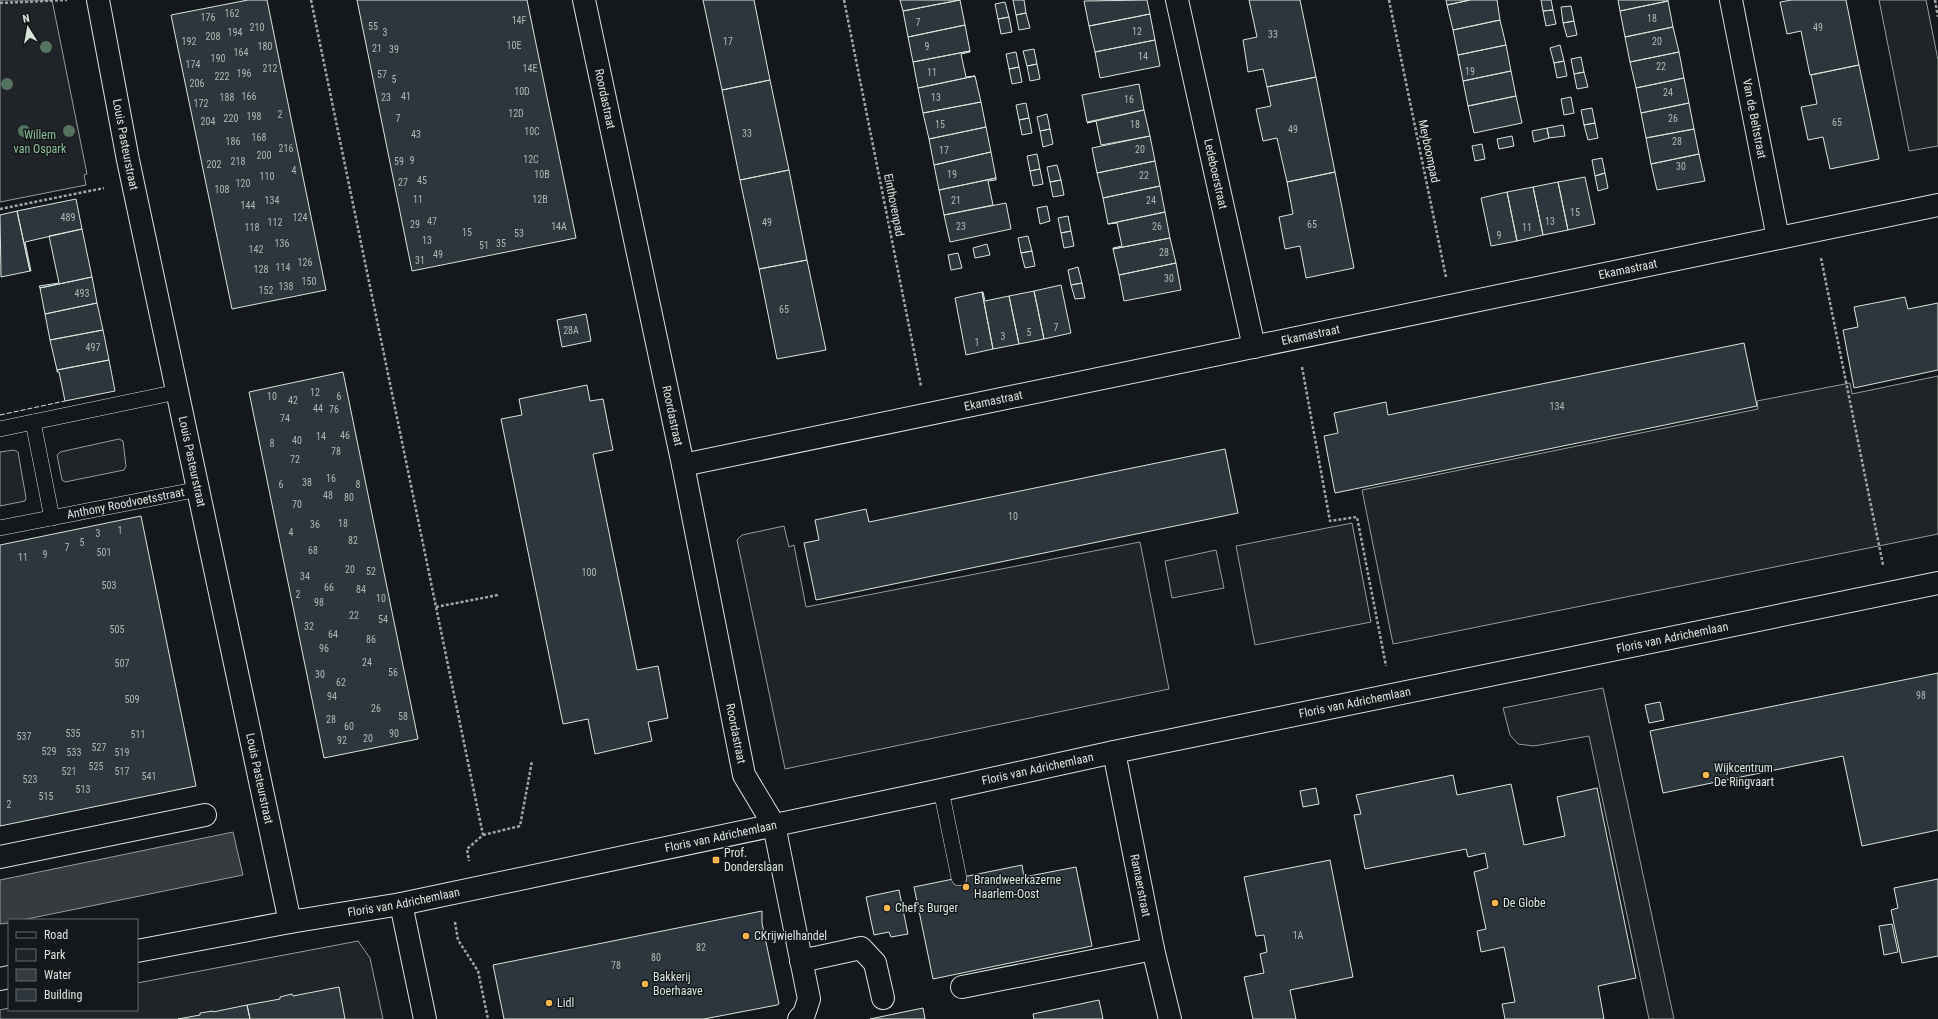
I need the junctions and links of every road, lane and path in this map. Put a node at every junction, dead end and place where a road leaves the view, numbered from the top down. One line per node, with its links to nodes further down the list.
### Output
1 (67, 0): 10 (path)
2 (98, 0): 12 (street, Louis Pasteurstraat)
3 (311, 0): 31 (path)
4 (584, 0): 24 (street, Roordastraat)
5 (844, 0): 21 (path, Einthovenpad)
6 (1177, 0): 19 (street, Ledeboerstraat)
7 (1389, 0): 17 (path, Meyboompad)
8 (1730, 0): 16 (street, Van de Beltstraat)
9 (1934, 0): 11 (path)
10 (0, 3)
11 (1938, 17)
12 (133, 183): 14 (path); 20 (street, Louis Pasteurstraat)
13 (1938, 205): 15 (street, Ekamastraat)
14 (0, 209)
15 (1815, 230): 16 (street, Ekamastraat); 29 (path)
16 (1778, 238): 17 (street, Ekamastraat)
17 (1452, 305): 18 (street, Ekamastraat)
18 (1296, 338): 19 (street, Ekamastraat); 32 (path)
19 (1254, 347): 21 (street, Ekamastraat)
20 (178, 392): 22 (lane); 25 (street, Louis Pasteurstraat)
21 (926, 414): 24 (street, Ekamastraat)
22 (33, 422): 23 (lane); 26 (lane, Anthony Roodvoetsstraat)
23 (0, 429)
24 (683, 465): 37 (street, Roordastraat)
25 (199, 489): 26 (lane, Anthony Roodvoetsstraat); 44 (street, Louis Pasteurstraat)
26 (52, 518): 27 (lane, Anthony Roodvoetsstraat)
27 (0, 528)
28 (1938, 583): 29 (street, Floris van Adrichemlaan)
29 (1889, 594): 32 (street, Floris van Adrichemlaan)
30 (498, 595): 31 (path)
31 (436, 607): 38 (path)
32 (1392, 696): 33 (street, Floris van Adrichemlaan)
33 (1114, 752): 35 (street, Floris van Adrichemlaan); 45 (street, Ramaerstraat)
34 (532, 761): 38 (path)
35 (942, 790): 37 (street, Floris van Adrichemlaan); 40 (lane)
36 (205, 815): 39 (street)
37 (774, 825): 41 (street, Floris van Adrichemlaan); 47 (street, Roordastraat)
38 (483, 835): 41 (path)
39 (0, 857)
40 (959, 878)
41 (474, 888): 42 (street, Floris van Adrichemlaan)
42 (450, 893): 43 (street, Floris van Adrichemlaan); 51 (path)
43 (401, 904): 44 (street, Floris van Adrichemlaan); 50 (street)
44 (290, 922): 46 (street, Floris van Adrichemlaan)
45 (1153, 949): 48 (street); 53 (street, Ramaerstraat)
46 (138, 952)
47 (801, 961): 49 (street); 52 (street, Roordastraat)
48 (962, 987)
49 (883, 998)
50 (425, 1019)
51 (488, 1019)
52 (799, 1019)
53 (1170, 1019)

